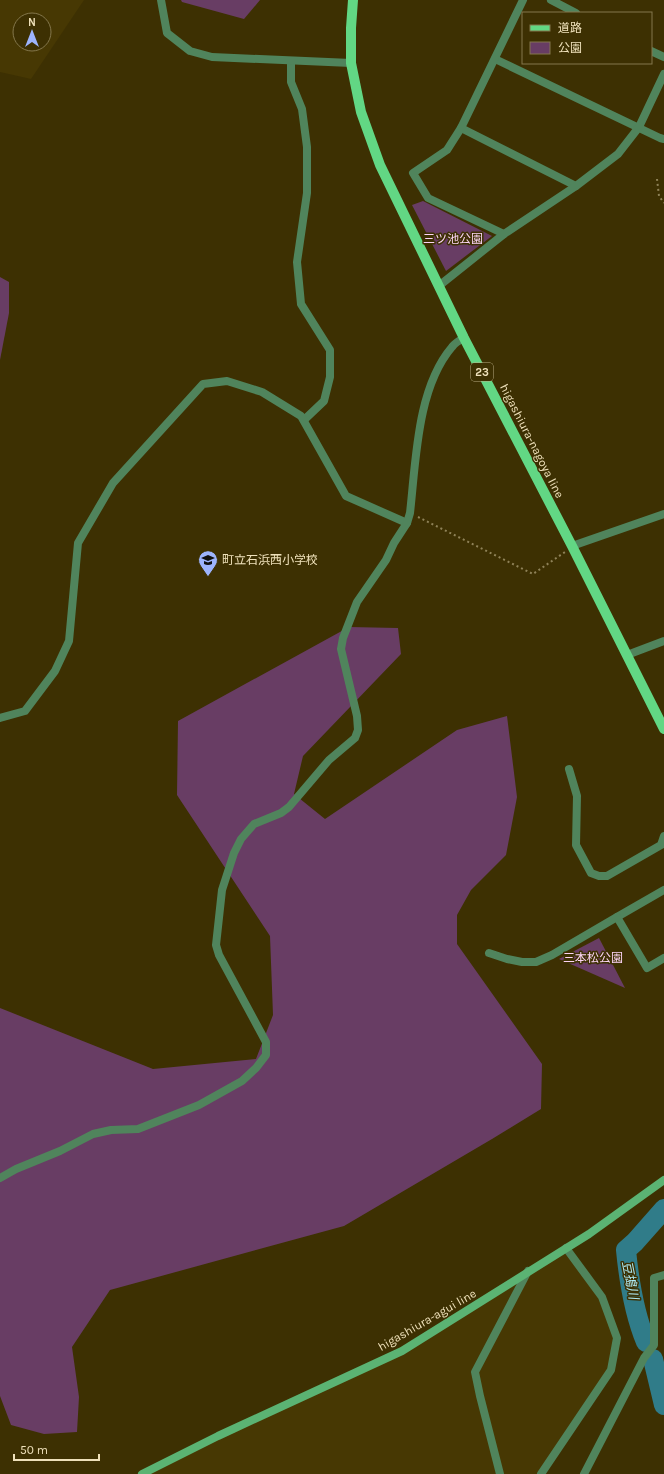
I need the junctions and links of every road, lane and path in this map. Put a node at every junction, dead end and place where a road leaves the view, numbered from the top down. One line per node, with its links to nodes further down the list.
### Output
1 (161, 0): 9 (street)
2 (353, 0): 10 (main road, higashiura-nagoya line / 23)
3 (523, 0): 8 (street)
4 (551, 0): 5 (street)
5 (574, 12)
6 (652, 51): 7 (street)
7 (664, 57)
8 (495, 59): 12 (street); 13 (street)
9 (291, 61): 10 (street); 21 (street)
10 (351, 63): 19 (main road, higashiura-nagoya line / 23)
11 (664, 74): 12 (street)
12 (639, 127): 14 (street); 16 (street)
13 (461, 128): 16 (street); 18 (street)
14 (664, 138)
15 (656, 179): 17 (path)
16 (576, 186): 18 (street)
17 (664, 203)
18 (504, 234): 19 (street)
19 (440, 285): 20 (main road, higashiura-nagoya line / 23)
20 (464, 338): 22 (street); 25 (main road, higashiura-nagoya line / 23)
21 (304, 420): 24 (street); 28 (street)
22 (410, 513): 24 (street); 25 (path)
23 (664, 514): 25 (street)
24 (407, 523): 37 (street)
25 (572, 546): 27 (main road, higashiura-nagoya line / 23)
26 (664, 641): 27 (street)
27 (627, 655): 29 (main road, higashiura-nagoya line / 23)
28 (0, 718)
29 (662, 718): 30 (main road, higashiura-nagoya line / 23)
30 (664, 729)
31 (569, 769): 32 (street)
32 (664, 836)
33 (664, 890): 34 (street)
34 (617, 917): 35 (street); 36 (street)
35 (488, 953)
36 (664, 958)
37 (0, 1178)
38 (664, 1180): 39 (main road, higashiura-agui line)
39 (566, 1248): 40 (main road, higashiura-agui line); 44 (street)
40 (528, 1271): 42 (main road, higashiura-agui line); 43 (street)
41 (664, 1275): 45 (street)
42 (142, 1474)
43 (500, 1474)
44 (541, 1474)
45 (584, 1474)

